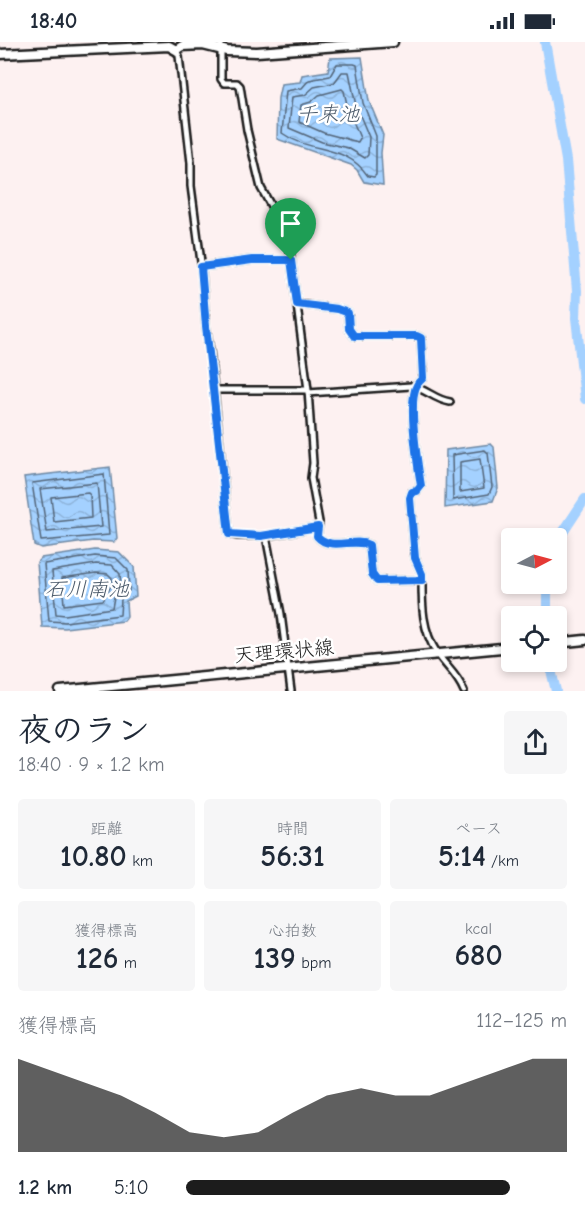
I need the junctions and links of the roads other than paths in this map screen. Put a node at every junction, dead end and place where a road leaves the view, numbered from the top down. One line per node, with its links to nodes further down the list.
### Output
1 (393, 42): 2 (main road)
2 (221, 45): 3 (main road); 5 (street)
3 (176, 50): 4 (main road); 6 (street)
4 (0, 54)
5 (291, 260): 6 (street); 7 (street)
6 (201, 267): 9 (street)
7 (297, 304): 8 (street); 10 (street)
8 (416, 386): 10 (street); 11 (street); 14 (street)
9 (214, 390): 10 (street); 13 (street)
10 (308, 392): 12 (street)
11 (450, 402)
12 (318, 527): 13 (street); 14 (street)
13 (266, 536): 19 (street)
14 (422, 580): 18 (street)
15 (585, 640): 16 (main road)
16 (567, 642)
17 (501, 648): 18 (main road, 天理環状線)
18 (437, 654): 19 (main road, 天理環状線); 22 (street)
19 (288, 668): 20 (main road, 天理環状線); 21 (street)
20 (60, 691)
21 (291, 691)
22 (464, 691)

